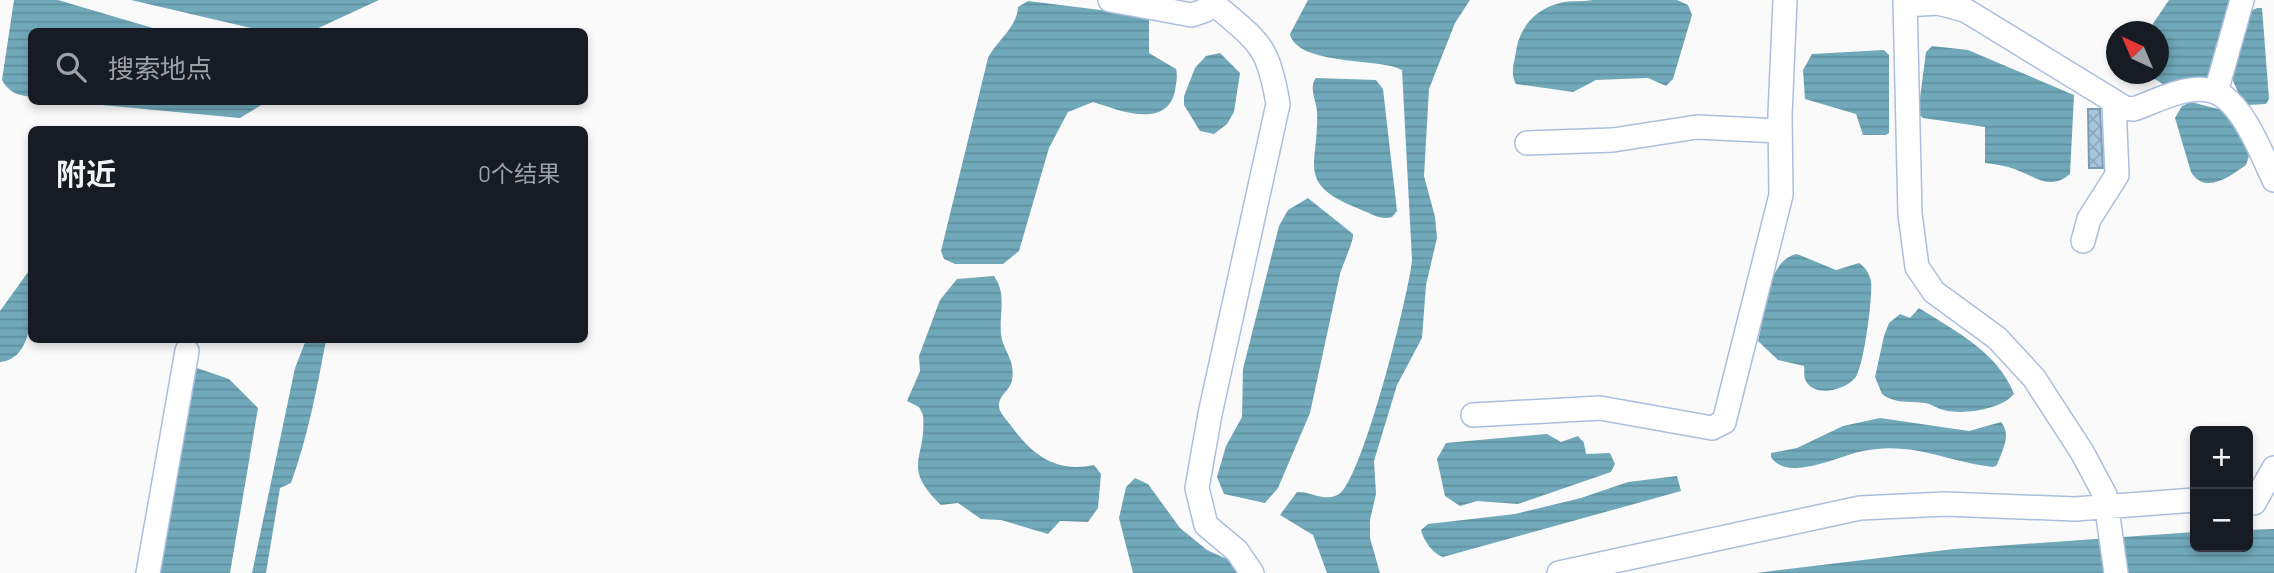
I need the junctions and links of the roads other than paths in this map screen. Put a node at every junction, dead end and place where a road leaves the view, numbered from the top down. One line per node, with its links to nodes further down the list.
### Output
1 (1110, 0): 4 (street)
2 (1785, 0): 8 (street)
3 (2242, 0): 6 (street)
4 (1214, 1): 19 (street)
5 (1905, 3): 7 (street); 17 (street)
6 (2216, 92): 7 (street); 10 (street)
7 (2115, 103): 11 (street)
8 (1780, 131): 9 (street); 13 (street)
9 (1527, 143)
10 (2274, 180)
11 (2083, 241)
12 (187, 351): 18 (street)
13 (1473, 415)
14 (2274, 468): 16 (street)
15 (2190, 501): 17 (street)
16 (2258, 503)
17 (2109, 512): 20 (street); 21 (street)
18 (148, 573)
19 (1252, 573)
20 (1559, 573)
21 (2116, 573)

